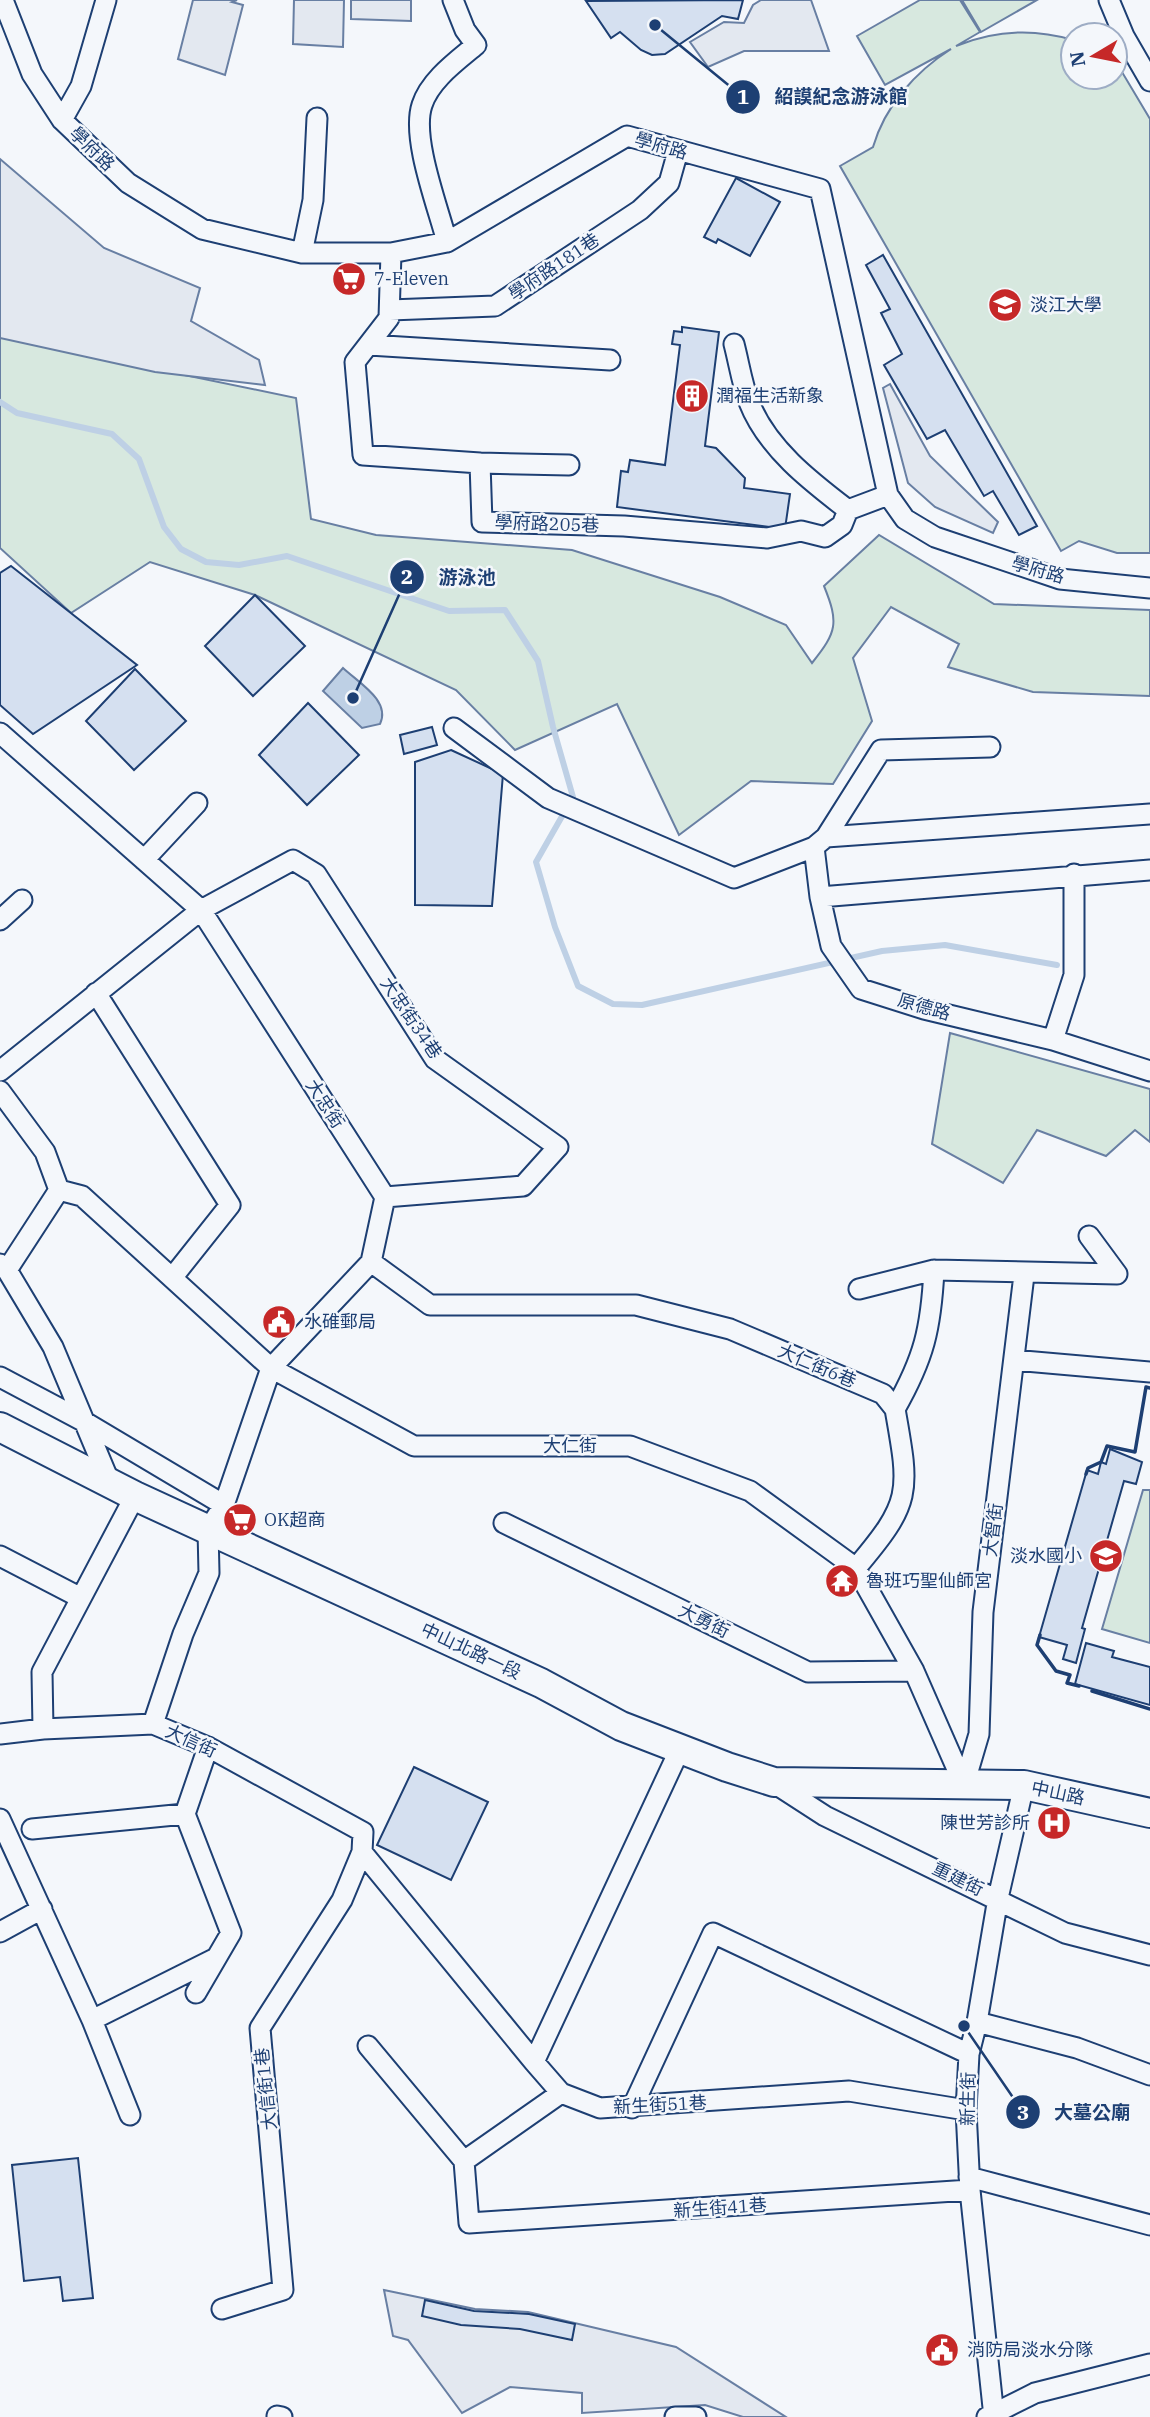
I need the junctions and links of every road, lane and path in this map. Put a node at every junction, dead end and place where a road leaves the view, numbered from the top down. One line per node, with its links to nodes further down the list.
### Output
1 (3, 0): 7 (street, 學府路)
2 (106, 0): 7 (street)
3 (453, 0): 9 (street)
4 (1109, 0): 5 (street)
5 (1150, 81)
6 (317, 118): 10 (street)
7 (62, 120): 10 (street, 學府路)
8 (678, 151): 9 (street, 學府路); 12 (street, 學府路181巷); 18 (street, 學府路)
9 (447, 242): 11 (street, 學府路)
10 (302, 253): 11 (street, 學府路)
11 (391, 253): 12 (street)
12 (390, 310): 14 (street)
13 (734, 344): 19 (street)
14 (369, 345): 15 (street); 16 (street)
15 (610, 360)
16 (480, 463): 17 (street); 20 (street, 學府路205巷)
17 (569, 466)
18 (888, 495): 19 (street); 22 (street, 學府路)
19 (848, 510): 20 (street, 學府路205巷)
20 (482, 522): 21 (street)
21 (542, 532)
22 (1150, 588)
23 (454, 729): 28 (street)
24 (0, 733): 29 (street, 大忠街)
25 (990, 747): 28 (street)
26 (197, 803): 29 (street)
27 (1150, 814): 28 (street)
28 (820, 842): 32 (street, 原德路)
29 (144, 860): 34 (street, 大忠街)
30 (1150, 870): 31 (street)
31 (1074, 874): 32 (street); 37 (street)
32 (820, 897): 37 (street, 原德路)
33 (22, 900): 35 (street)
34 (201, 910): 36 (street); 42 (street, 大忠街); 42 (street, 大忠街34巷)
35 (0, 920)
36 (96, 993): 38 (street); 48 (street)
37 (1053, 1040): 39 (street, 原德路)
38 (0, 1071)
39 (1150, 1071)
40 (0, 1091): 41 (street)
41 (59, 1190): 45 (street); 48 (street, 大仁街)
42 (385, 1197): 44 (street)
43 (1089, 1236): 47 (street)
44 (371, 1262): 51 (street); 54 (street, 大仁街6巷)
45 (3, 1267): 55 (street)
46 (934, 1270): 47 (street); 49 (street); 54 (street)
47 (1024, 1275): 50 (street, 大智街)
48 (172, 1278): 51 (street, 大仁街)
49 (859, 1289)
50 (1014, 1360): 52 (street); 72 (street, 大智街)
51 (271, 1368): 59 (street); 63 (street, 大仁街)
52 (1150, 1372)
53 (0, 1377): 55 (street)
54 (895, 1409): 63 (street)
55 (83, 1421): 57 (street); 59 (street)
56 (0, 1427): 57 (main road, 中山北路一段)
57 (110, 1483): 58 (main road, 中山北路一段)
58 (135, 1496): 61 (main road, 中山北路一段); 64 (street)
59 (225, 1505): 61 (street)
60 (504, 1524): 65 (street, 大勇街)
61 (208, 1530): 66 (street); 70 (main road, 中山北路一段)
62 (0, 1556): 64 (street)
63 (856, 1568): 65 (street, 大仁街)
64 (81, 1598): 67 (street)
65 (914, 1671): 72 (street, 大仁街)
66 (153, 1724): 67 (street, 大信街); 69 (street, 大信街)
67 (43, 1729): 68 (street, 大信街)
68 (0, 1734)
69 (208, 1747): 75 (street); 78 (street, 大信街)
70 (679, 1751): 71 (main road, 中山北路一段); 89 (street)
71 (774, 1782): 72 (main road, 中山北路一段); 79 (street, 重建街)
72 (964, 1785): 73 (main road, 中山路)
73 (1024, 1786): 74 (main road, 中山路); 79 (street, 新生街)
74 (1150, 1813)
75 (185, 1814): 77 (street); 83 (street)
76 (0, 1819): 80 (street)
77 (32, 1829)
78 (362, 1852): 89 (street, 新生街51巷); 98 (street, 大信街1巷)
79 (998, 1898): 82 (street, 重建街); 86 (street, 新生街)
80 (42, 1909): 81 (street); 85 (street)
81 (0, 1932)
82 (1150, 1955)
83 (216, 1958): 84 (street); 85 (street)
84 (196, 1993)
85 (92, 2020): 94 (street)
86 (977, 2022): 88 (street, 新生街); 90 (street)
87 (368, 2046): 95 (street)
88 (969, 2054): 92 (street); 93 (street, 新生街)
89 (534, 2062): 91 (street, 新生街51巷)
90 (1150, 2075)
91 (561, 2093): 92 (street, 新生街51巷); 95 (street)
92 (632, 2108): 93 (street, 新生街51巷)
93 (966, 2110): 96 (street, 新生街)
94 (130, 2115)
95 (464, 2161): 96 (street, 新生街41巷)
96 (970, 2184): 97 (street, 新生街41巷); 101 (street, 新生街)
97 (1150, 2225)
98 (222, 2309)
99 (1150, 2364): 101 (street)
100 (277, 2416): 102 (street)
101 (991, 2416)
102 (282, 2417)
103 (676, 2417): 104 (street)
104 (696, 2417)

